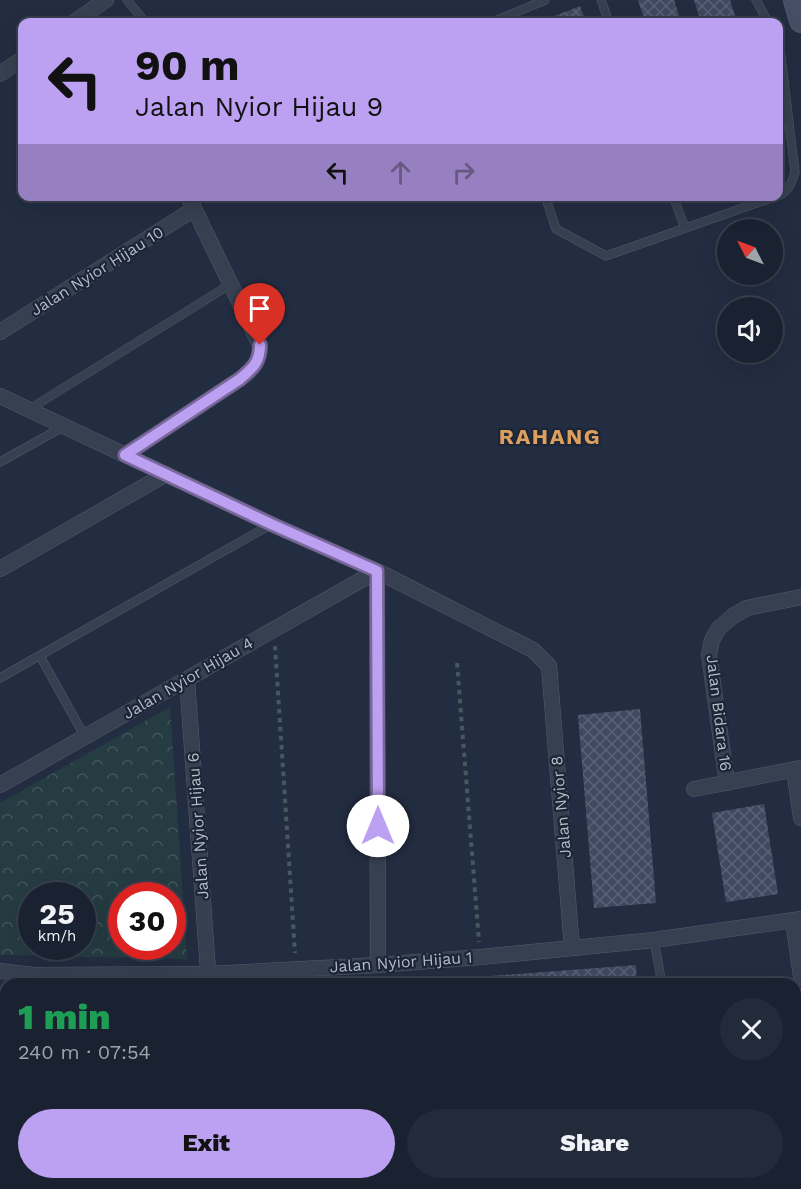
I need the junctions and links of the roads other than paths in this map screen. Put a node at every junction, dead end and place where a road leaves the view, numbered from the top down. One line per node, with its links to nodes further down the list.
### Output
1 (127, 0): 8 (lane)
2 (545, 0): 9 (lane)
3 (601, 0): 10 (lane)
4 (756, 0): 11 (lane)
5 (795, 0): 12 (main road)
6 (101, 4): 7 (street)
7 (81, 18)
8 (142, 18)
9 (502, 18)
10 (608, 18)
11 (766, 18)
12 (801, 21)
13 (18, 61): 14 (street)
14 (1, 71)
15 (783, 73): 16 (lane)
16 (783, 194)
17 (547, 201): 21 (lane)
18 (676, 201): 21 (lane)
19 (763, 201): 21 (lane)
20 (191, 203): 22 (street); 23 (street, Jalan Nyior Hijau 10)
21 (685, 228)
22 (231, 284): 25 (lane); 27 (street)
23 (0, 332)
24 (0, 396): 25 (street)
25 (28, 410): 26 (street)
26 (64, 426): 27 (street); 28 (lane)
27 (125, 455): 29 (street)
28 (0, 462)
29 (166, 474): 30 (street); 31 (street)
30 (271, 524): 32 (street); 34 (lane)
31 (0, 569)
32 (377, 571): 36 (street, Jalan Nyior Hijau 4); 45 (street, Jalan Nyior 8); 46 (street)
33 (801, 597): 39 (street, Jalan Bidara 16)
34 (40, 656): 35 (lane); 37 (lane)
35 (0, 678)
36 (187, 679): 37 (street, Jalan Nyior Hijau 4); 50 (street, Jalan Nyior Hijau 6)
37 (85, 737): 40 (street, Jalan Nyior Hijau 4)
38 (798, 769): 39 (street); 42 (street)
39 (728, 783): 41 (street)
40 (0, 785)
41 (694, 789)
42 (801, 818)
43 (797, 920): 44 (street, Jalan Nyior Hijau 1); 48 (street)
44 (654, 940): 45 (street, Jalan Nyior Hijau 1); 52 (lane)
45 (572, 948): 46 (street, Jalan Nyior Hijau 1)
46 (378, 965): 51 (street, Jalan Nyior Hijau 1)
47 (0, 971): 49 (street, Jalan Nyior Hijau 1)
48 (801, 976)
49 (164, 978)
50 (208, 978)
51 (217, 978)
52 (661, 978)

